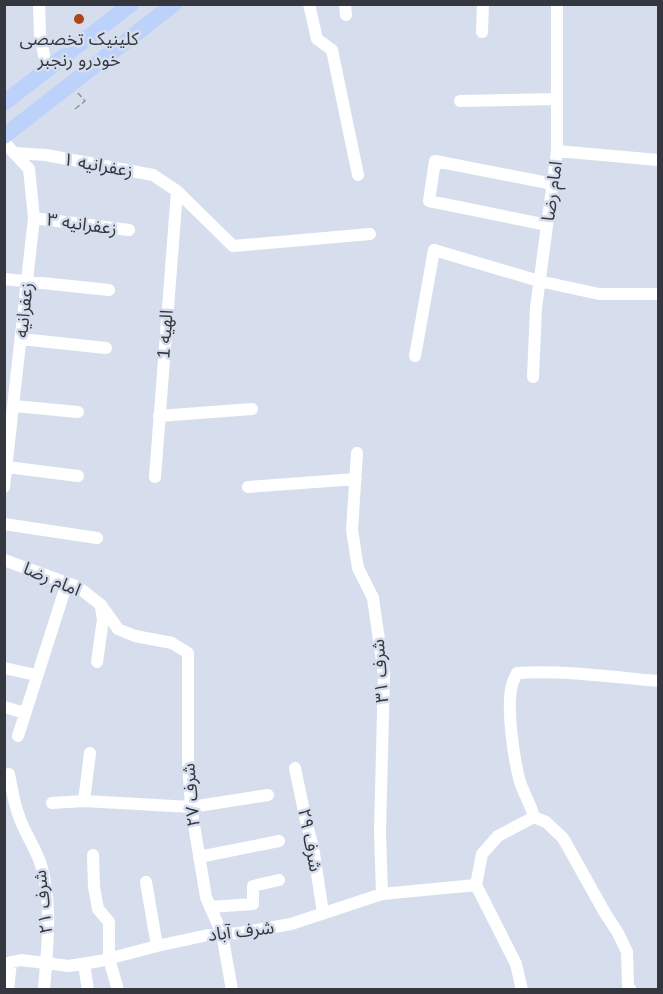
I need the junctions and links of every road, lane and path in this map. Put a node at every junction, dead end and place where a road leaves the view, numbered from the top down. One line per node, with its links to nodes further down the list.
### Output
1 (39, 4): 8 (street)
2 (131, 4): 8 (highway)
3 (174, 4): 14 (highway)
4 (309, 4): 19 (street)
5 (483, 4): 7 (street)
6 (557, 4): 9 (street, امام رضا)
7 (482, 32)
8 (47, 70): 12 (highway)
9 (557, 99): 11 (street); 16 (street, امام رضا)
10 (85, 101): 13 (path)
11 (460, 101)
12 (4, 103)
13 (75, 109)
14 (4, 136)
15 (4, 142): 17 (street, زعفرانیه)
16 (557, 152): 18 (street); 20 (street, امام رضا)
17 (15, 153): 21 (street, زعفرانیه ۱); 22 (street, زعفرانیه)
18 (658, 160)
19 (358, 175)
20 (553, 184): 23 (street, امام رضا); 23 (street)
21 (177, 191): 25 (street, زعفرانیه ۱); 38 (street, الهیه 1)
22 (34, 218): 24 (street, زعفرانیه ۳); 27 (street, زعفرانیه)
23 (547, 225): 28 (street, امام رضا)
24 (129, 230)
25 (370, 234)
26 (4, 279): 27 (street)
27 (27, 280): 29 (street); 31 (street, زعفرانیه)
28 (539, 281): 30 (street); 33 (street); 34 (street, امام رضا)
29 (109, 290)
30 (658, 294)
31 (21, 339): 32 (street); 35 (street, زعفرانیه)
32 (106, 348)
33 (415, 356)
34 (533, 377)
35 (11, 397): 37 (street); 40 (street, زعفرانیه)
36 (252, 409): 38 (street)
37 (78, 412)
38 (159, 417): 42 (street, الهیه 1)
39 (357, 453): 43 (street, شرف ۳۱)
40 (6, 460): 41 (street); 44 (street, زعفرانیه)
41 (78, 476)
42 (155, 477)
43 (356, 479): 45 (street); 73 (street, شرف ۳۱)
44 (4, 487)
45 (248, 487)
46 (4, 524): 47 (street)
47 (97, 538)
48 (4, 560): 49 (street, امام رضا)
49 (67, 583): 50 (street, امام رضا); 54 (street)
50 (101, 605): 51 (street, امام رضا); 52 (street)
51 (188, 652): 65 (street, شرف ۲۷)
52 (97, 662)
53 (4, 668): 54 (street)
54 (36, 675): 57 (street)
55 (658, 681): 66 (street)
56 (4, 707): 57 (street)
57 (25, 713): 58 (street)
58 (18, 736)
59 (90, 753): 63 (street)
60 (295, 768): 75 (street, شرف ۲۹)
61 (9, 774): 80 (street, شرف ۲۱)
62 (268, 795): 65 (street)
63 (84, 801): 64 (street); 65 (street)
64 (52, 803)
65 (190, 807): 69 (street, شرف ۲۷)
66 (534, 817): 72 (street); 88 (street)
67 (279, 841): 69 (street)
68 (93, 855): 78 (street)
69 (199, 856): 74 (street, شرف ۲۷)
70 (279, 880): 74 (street)
71 (146, 882): 77 (street)
72 (476, 885): 73 (street, شرف آباد); 87 (street)
73 (382, 894): 75 (street, شرف آباد)
74 (210, 907): 76 (street, شرف ۲۷)
75 (323, 913): 76 (street, شرف آباد)
76 (222, 934): 77 (street, شرف آباد); 86 (street, شرف ۲۷)
77 (157, 945): 78 (street, شرف آباد)
78 (109, 959): 81 (street, شرف آباد); 85 (street)
79 (8, 963): 80 (street, شرف آباد); 82 (street)
80 (46, 963): 81 (street, شرف آباد); 83 (street, شرف ۲۱)
81 (84, 964): 84 (street)
82 (8, 990)
83 (44, 990)
84 (88, 990)
85 (118, 990)
86 (232, 990)
87 (522, 990)
88 (631, 990)

